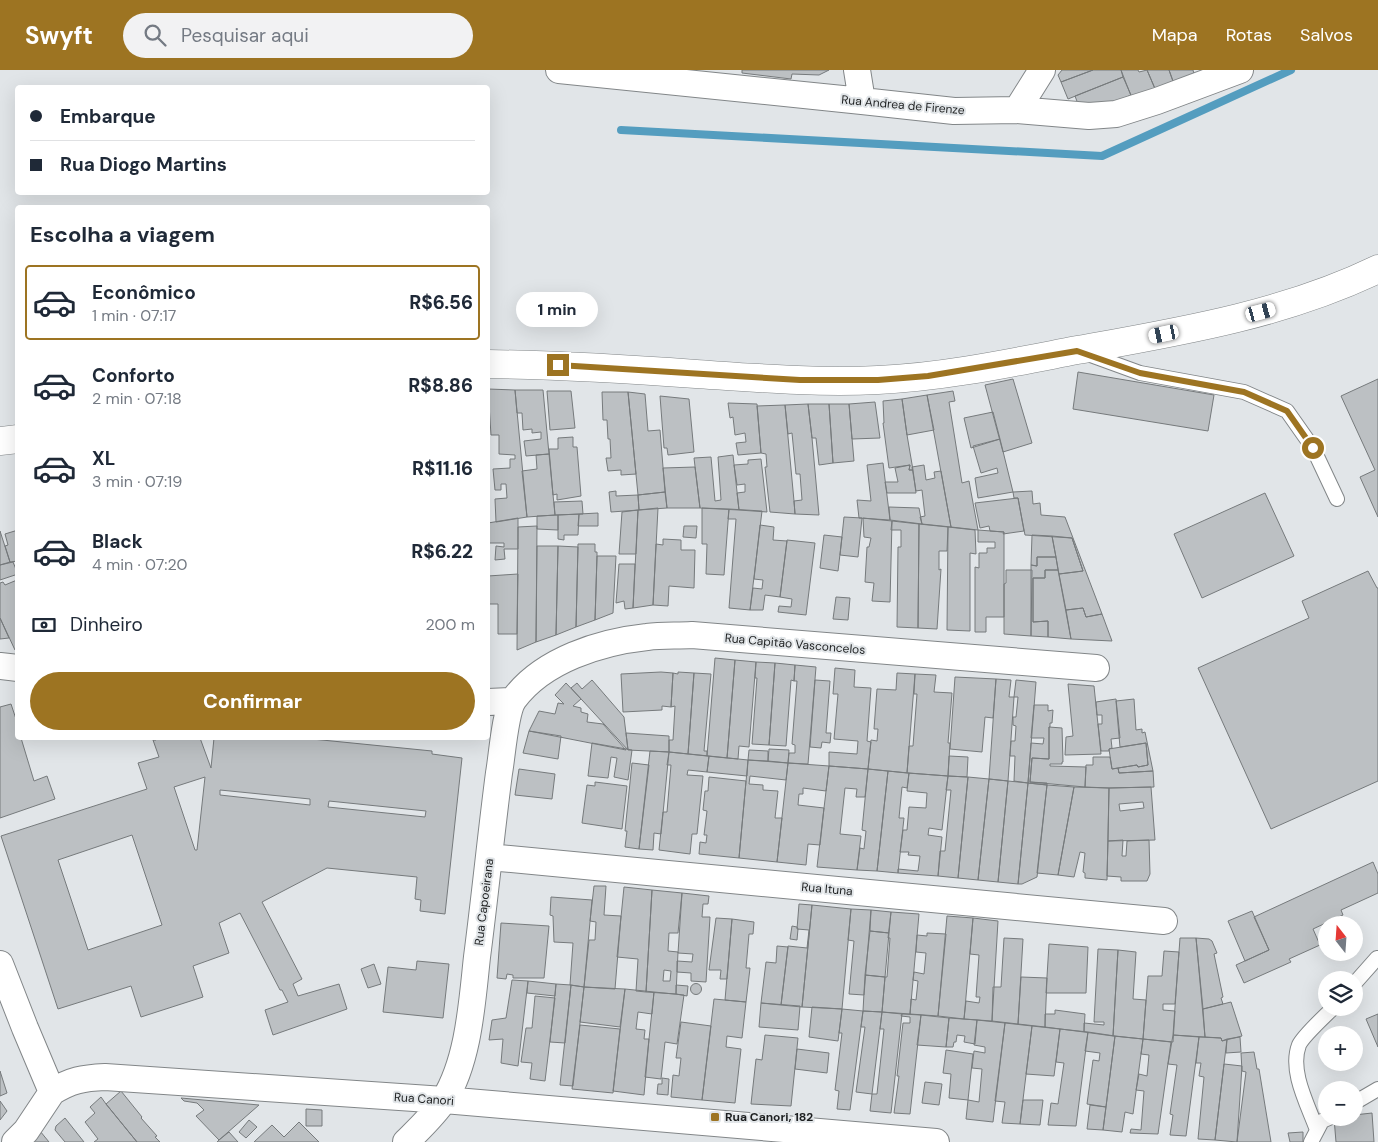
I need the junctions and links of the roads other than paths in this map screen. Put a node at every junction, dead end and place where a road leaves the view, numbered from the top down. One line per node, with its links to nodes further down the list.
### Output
1 (559, 70): 5 (street, Rua Andrea de Firenze)
2 (858, 70): 5 (street)
3 (1042, 70): 6 (street)
4 (1240, 70): 6 (street, Rua Andrea de Firenze)
5 (862, 101): 6 (street, Rua Andrea de Firenze)
6 (1017, 110)
7 (1378, 269): 8 (street)
8 (1077, 351): 9 (street); 12 (lane)
9 (490, 364)
10 (15, 438): 11 (street)
11 (0, 441)
12 (1337, 499)
13 (0, 666): 14 (street)
14 (15, 668)
15 (1096, 668): 16 (street, Rua Capitão Vasconcelos)
16 (500, 702): 17 (street, Rua Capoeirana)
17 (489, 857): 18 (street, Rua Ituna); 26 (street, Rua Capoeirana)
18 (1164, 922)
19 (1378, 958): 21 (lane)
20 (0, 964): 24 (street)
21 (1363, 974)
22 (1326, 1016): 28 (lane)
23 (1378, 1089): 25 (lane)
24 (52, 1092): 26 (street, Rua Canori); 29 (street)
25 (1363, 1098)
26 (444, 1100): 27 (street, Rua Canori); 30 (street, Rua Capoeirana)
27 (757, 1134): 31 (street, Rua Canori)
28 (1314, 1136)
29 (15, 1142)
30 (406, 1142)
31 (936, 1142)

